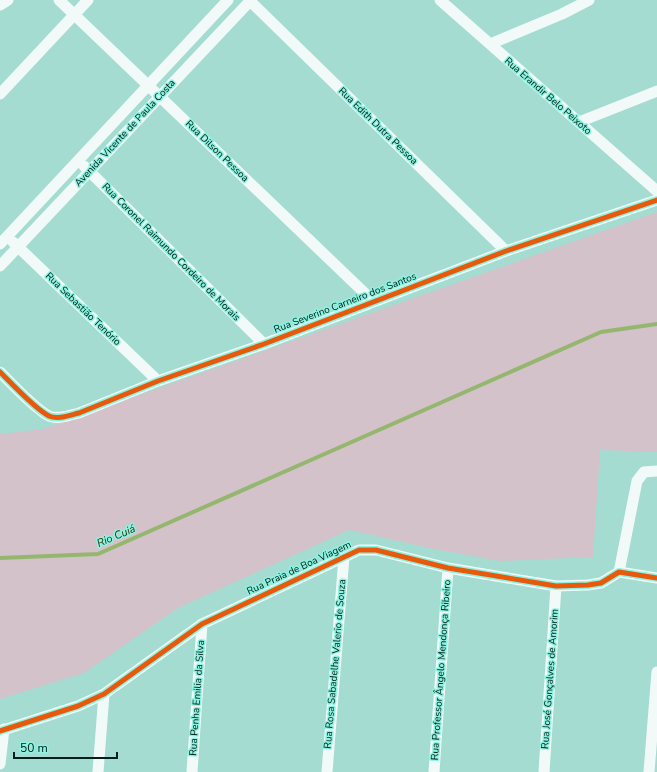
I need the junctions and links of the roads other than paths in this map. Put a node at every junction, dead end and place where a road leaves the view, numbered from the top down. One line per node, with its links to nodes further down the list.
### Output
1 (8, 0): 8 (street)
2 (59, 0): 9 (street, Rua Dilson Pessoa)
3 (88, 0): 9 (street)
4 (228, 0): 11 (street, Avenida Vicente de Paula Costa)
5 (250, 0): 14 (street, Avenida Vicente de Paula Costa); 22 (street, Rua Edith Dutra Pessoa)
6 (440, 0): 10 (street, Rua Erandir Belo Peixoto)
7 (589, 0): 10 (street)
8 (0, 6)
9 (74, 15): 11 (street, Rua Dilson Pessoa); 13 (street)
10 (490, 44): 15 (street, Rua Erandir Belo Peixoto)
11 (149, 86): 14 (street, Rua Dilson Pessoa); 16 (street, Avenida Vicente de Paula Costa)
12 (657, 91): 15 (street)
13 (0, 94)
14 (160, 96): 17 (street, Avenida Vicente de Paula Costa); 24 (street, Rua Dilson Pessoa)
15 (579, 122): 18 (street, Rua Erandir Belo Peixoto)
16 (78, 160): 17 (street, Rua Coronel Raimundo Cordeiro de Morais); 20 (street, Avenida Vicente de Paula Costa)
17 (89, 171): 21 (street, Avenida Vicente de Paula Costa); 25 (street, Rua Coronel Raimundo Cordeiro de Morais)
18 (657, 191)
19 (657, 200): 22 (street, Rua Severino Carneiro dos Santos)
20 (4, 240): 21 (street, Rua Sebastião Tenório)
21 (18, 246): 23 (street, Avenida Vicente de Paula Costa); 27 (street, Rua Sebastião Tenório)
22 (506, 251): 24 (street, Rua Severino Carneiro dos Santos)
23 (0, 266)
24 (374, 302): 25 (street, Rua Severino Carneiro dos Santos)
25 (264, 344): 27 (street, Rua Severino Carneiro dos Santos)
26 (0, 372): 27 (street, Rua Severino Carneiro dos Santos)
27 (158, 381)
28 (657, 471): 31 (street)
29 (344, 557): 30 (street, Rua Praia de Boa Viagem); 34 (street, Rua Praia de Boa Viagem); 41 (street, Rua Rosa Sabadelhe Valerio de Souza)
30 (448, 568): 33 (street, Rua Praia de Boa Viagem); 42 (street, Rua Professor Ângelo Mendonça Ribeiro)
31 (619, 572): 32 (street); 33 (street, Rua Praia de Boa Viagem)
32 (657, 578)
33 (556, 586): 43 (street, Rua José Gonçalves de Amorim)
34 (202, 624): 36 (street, Rua Praia de Boa Viagem); 40 (street, Rua Penha Emilia da Silva)
35 (657, 672): 44 (street)
36 (104, 694): 37 (street, Rua Praia de Boa Viagem); 39 (street)
37 (2, 730): 38 (street)
38 (0, 764)
39 (98, 772)
40 (192, 772)
41 (326, 772)
42 (434, 772)
43 (544, 772)
44 (648, 772)

